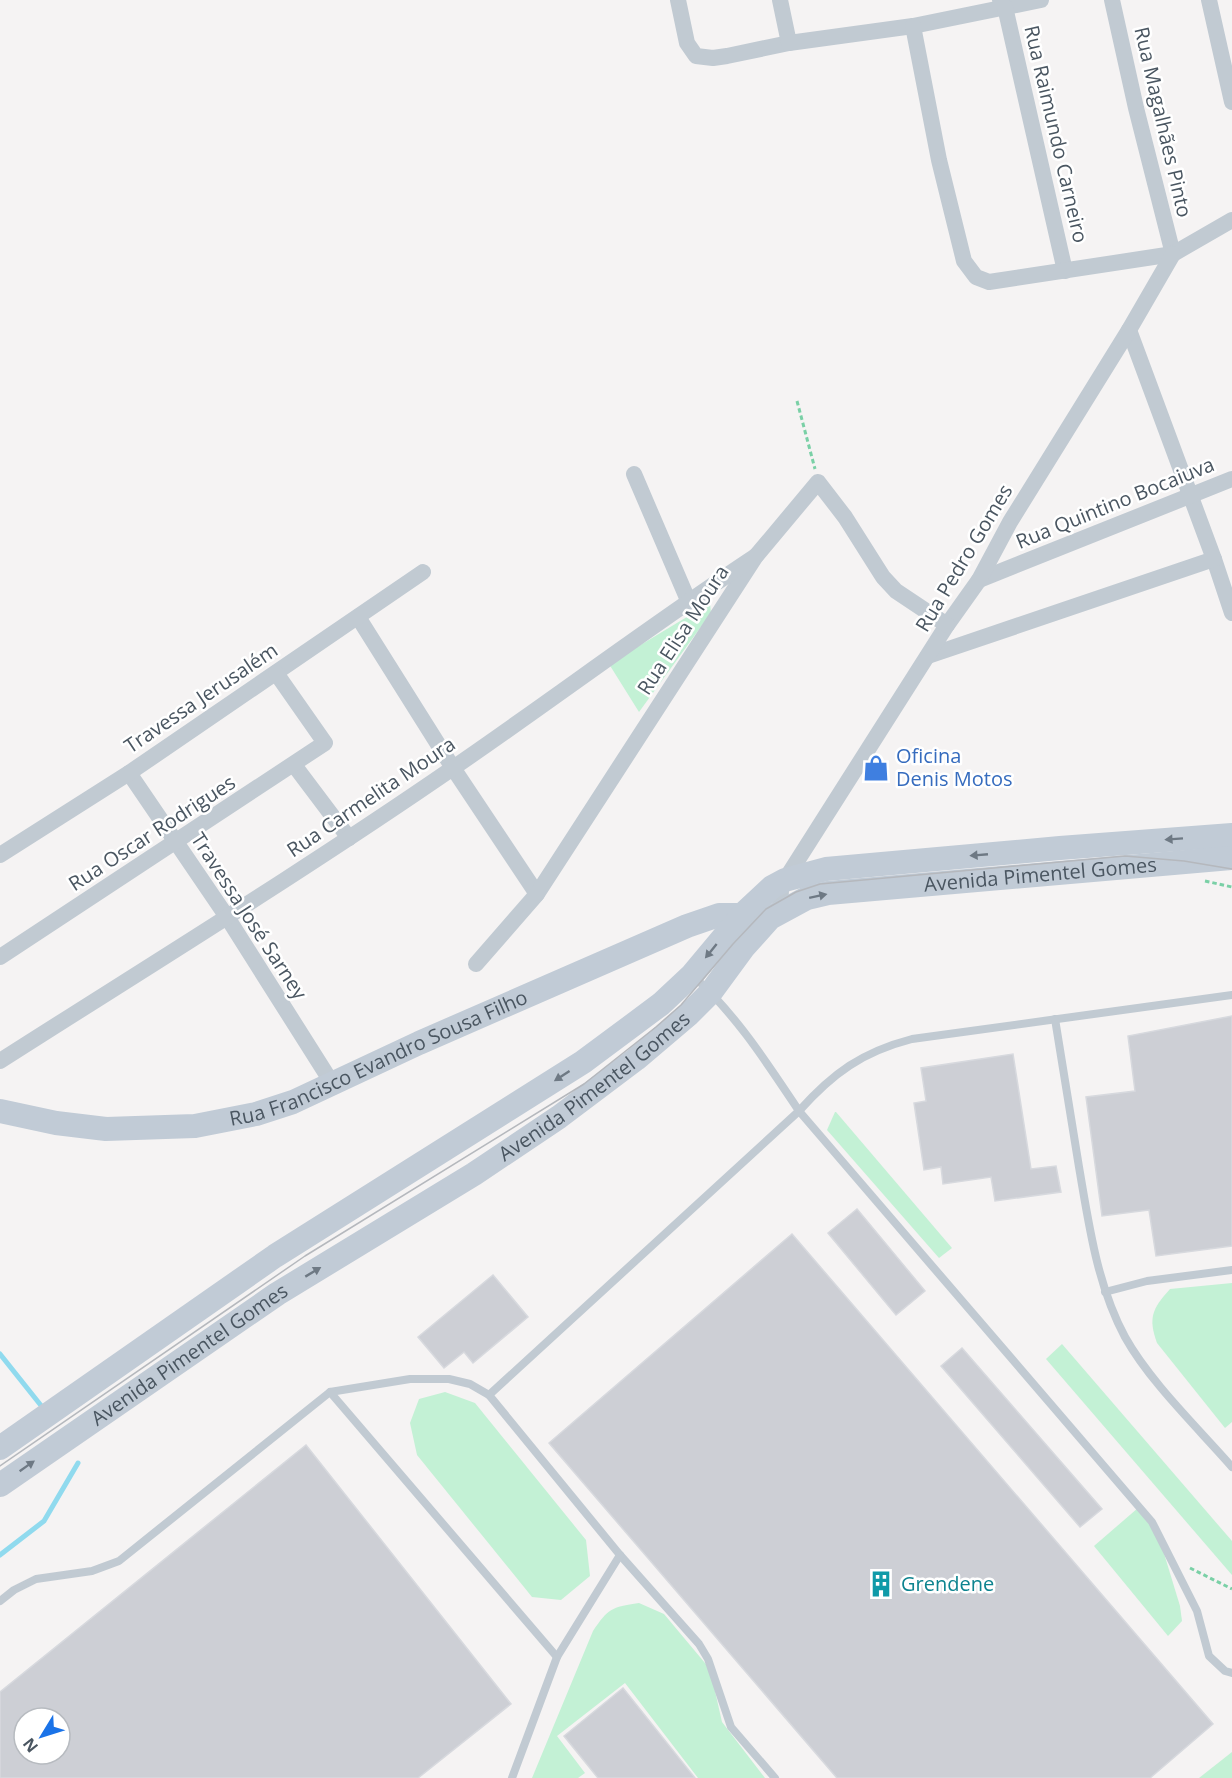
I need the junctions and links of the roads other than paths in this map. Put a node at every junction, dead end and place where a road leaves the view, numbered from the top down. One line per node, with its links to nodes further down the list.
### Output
1 (678, 0): 8 (street)
2 (780, 0): 8 (street)
3 (1041, 0): 6 (street)
4 (1112, 0): 11 (street, Rua Magalhães Pinto)
5 (1209, 0): 9 (street)
6 (1003, 3): 7 (street); 12 (street, Rua Raimundo Carneiro)
7 (913, 26): 8 (street); 12 (street)
8 (789, 43)
9 (1232, 102)
10 (1232, 220): 11 (street)
11 (1173, 254): 12 (street); 13 (street, Rua Pedro Gomes)
12 (1065, 271)
13 (1129, 330): 16 (street); 20 (street, Rua Pedro Gomes)
14 (634, 474): 21 (street)
15 (1232, 480): 16 (street, Rua Quintino Bocaiuva)
16 (1190, 496): 18 (street); 20 (street, Rua Quintino Bocaiuva)
17 (756, 556): 21 (street, Rua Carmelita Moura); 24 (street, Rua Elisa Moura); 36 (street, Rua Elisa Moura)
18 (1214, 559): 22 (street); 25 (street)
19 (423, 572): 23 (street, Travessa Jerusalém)
20 (980, 580): 24 (street, Rua Pedro Gomes)
21 (688, 600): 28 (street, Rua Carmelita Moura)
22 (1232, 613)
23 (358, 617): 26 (street, Travessa Jerusalém); 28 (street)
24 (947, 625): 25 (street, Rua Pedro Gomes)
25 (928, 656): 35 (street, Rua Pedro Gomes)
26 (276, 673): 27 (street, Rua Oscar Rodrigues); 29 (street, Travessa Jerusalém)
27 (294, 765): 31 (street); 32 (street, Rua Oscar Rodrigues)
28 (453, 768): 31 (street, Rua Carmelita Moura); 36 (street)
29 (129, 773): 32 (street, Travessa José Sarney); 33 (street, Travessa Jerusalém)
30 (1232, 835): 35 (main road, Avenida Pimentel Gomes, one-way to 35)
31 (349, 838): 39 (street, Rua Carmelita Moura)
32 (176, 843): 39 (street, Travessa José Sarney); 40 (street, Rua Oscar Rodrigues)
33 (0, 855)
34 (1232, 858): 38 (main road, Avenida Pimentel Gomes, one-way to 34)
35 (785, 880): 37 (main road, Avenida Pimentel Gomes); 38 (street)
36 (537, 894): 41 (street, Rua Elisa Moura)
37 (743, 914): 38 (main road, Rua Francisco Evandro Sousa Filho); 42 (main road, Avenida Pimentel Gomes, one-way to 42); 47 (main road, Rua Francisco Evandro Sousa Filho)
38 (775, 915): 43 (main road, Avenida Pimentel Gomes)
39 (227, 917): 46 (street, Rua Carmelita Moura); 47 (street, Travessa José Sarney)
40 (0, 957)
41 (476, 964)
42 (692, 975): 43 (lane); 50 (main road, Avenida Pimentel Gomes, one-way to 50)
43 (711, 992): 49 (lane); 51 (main road, Avenida Pimentel Gomes)
44 (1232, 996): 45 (lane)
45 (1055, 1019): 49 (lane); 53 (lane)
46 (0, 1061)
47 (332, 1083): 48 (main road, Rua Francisco Evandro Sousa Filho)
48 (0, 1111)
49 (799, 1111): 55 (lane); 62 (lane)
50 (454, 1144): 51 (main road); 56 (main road, Avenida Pimentel Gomes)
51 (474, 1174): 58 (main road, Avenida Pimentel Gomes, one-way to 51)
52 (1232, 1270): 53 (lane)
53 (1105, 1292): 57 (lane)
54 (330, 1392): 55 (lane); 60 (lane); 61 (lane)
55 (489, 1395): 59 (lane)
56 (0, 1448)
57 (1232, 1467)
58 (0, 1485)
59 (620, 1556): 61 (lane); 64 (lane)
60 (0, 1601)
61 (557, 1657): 63 (lane)
62 (1232, 1673)
63 (512, 1778)
64 (775, 1778)

